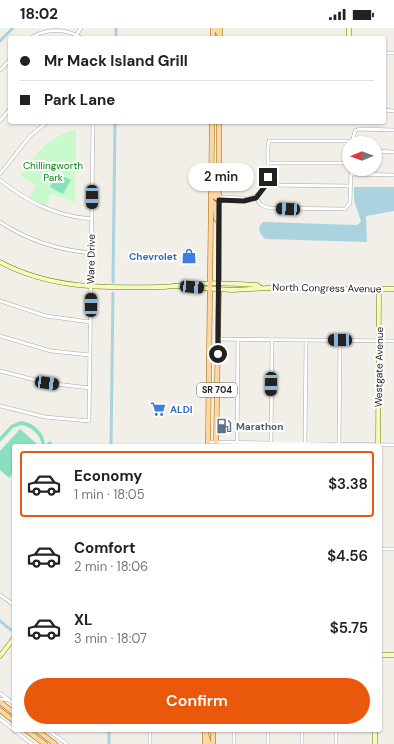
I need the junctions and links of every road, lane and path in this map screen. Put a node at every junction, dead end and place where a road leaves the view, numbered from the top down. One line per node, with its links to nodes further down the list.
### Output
1 (81, 28): 2 (street)
2 (77, 34): 3 (street)
3 (34, 36)
4 (8, 62): 5 (street)
5 (0, 70)
6 (8, 111): 7 (street)
7 (0, 121)
8 (45, 124): 20 (street)
9 (93, 124): 30 (street, Ware Drive)
10 (212, 124): 19 (main road, SR 704)
11 (220, 124): 27 (main road, SR 704)
12 (394, 130): 13 (street)
13 (354, 136)
14 (342, 142): 17 (street)
15 (382, 152): 16 (street)
16 (394, 152)
17 (268, 162): 18 (street); 25 (street)
18 (342, 163)
19 (211, 172): 27 (main road); 29 (main road, SR 704)
20 (0, 174)
21 (382, 175): 22 (street)
22 (394, 175)
23 (351, 176): 26 (street)
24 (0, 180): 30 (street)
25 (266, 185): 26 (street); 28 (street)
26 (351, 186): 28 (street)
27 (219, 198): 28 (street); 32 (main road, SR 704)
28 (256, 198)
29 (211, 201): 32 (main road); 35 (main road, SR 704)
30 (92, 220): 33 (street, Ware Drive)
31 (0, 222): 33 (street)
32 (219, 223): 36 (main road, SR 704)
33 (91, 253): 38 (street, Ware Drive)
34 (0, 262): 38 (street)
35 (210, 282): 36 (street, North Congress Avenue); 37 (street, North Congress Avenue); 40 (main road, SR 704)
36 (219, 283): 39 (street, North Congress Avenue); 43 (main road, SR 704)
37 (173, 286): 38 (street); 40 (street, North Congress Avenue)
38 (91, 287): 45 (street, Ware Drive)
39 (261, 288): 41 (street, North Congress Avenue); 43 (street, North Congress Avenue)
40 (210, 289): 43 (street, North Congress Avenue); 58 (main road, SR 704)
41 (379, 289): 42 (street, North Congress Avenue); 52 (street, Westgate Avenue)
42 (394, 289)
43 (219, 290): 47 (main road, SR 704)
44 (0, 300): 45 (street)
45 (90, 322): 54 (street, Ware Drive)
46 (0, 336): 54 (street)
47 (218, 339): 48 (street); 59 (main road, SR 704)
48 (238, 339): 49 (street); 60 (street)
49 (272, 340): 50 (street); 61 (street)
50 (306, 340): 51 (street); 62 (street)
51 (340, 340): 52 (street); 63 (street)
52 (379, 340): 53 (street); 64 (street, Westgate Avenue)
53 (394, 341)
54 (90, 355): 56 (street, Ware Drive)
55 (0, 372): 56 (street)
56 (90, 388): 57 (street, Ware Drive)
57 (0, 406)
58 (208, 444): 59 (street)
59 (216, 444)
60 (237, 444)
61 (271, 444)
62 (305, 444)
63 (339, 444)
64 (378, 444)
65 (382, 445): 66 (street)
66 (394, 445)
67 (382, 549): 68 (street)
68 (394, 549)
69 (0, 595): 70 (street)
70 (12, 604)
71 (12, 641): 74 (street)
72 (382, 655): 73 (street)
73 (394, 655)
74 (0, 656)
75 (0, 693): 77 (street)
76 (0, 700): 77 (street); 80 (main road)
77 (9, 700): 78 (street)
78 (12, 702)
79 (0, 710): 82 (main road)
80 (12, 710)
81 (0, 719): 83 (street)
82 (12, 719)
83 (12, 728)
84 (16, 732): 98 (street)
85 (24, 732): 98 (street)
86 (29, 732): 100 (main road)
87 (40, 732): 101 (main road)
88 (51, 732): 102 (street)
89 (150, 732): 103 (street)
90 (205, 732): 104 (main road)
91 (206, 732): 105 (main road)
92 (213, 732): 106 (main road)
93 (234, 732): 107 (street)
94 (268, 732): 108 (street)
95 (302, 732): 109 (street)
96 (336, 732): 110 (street)
97 (375, 732): 111 (street)
98 (21, 736): 99 (street)
99 (32, 744)
100 (45, 744)
101 (55, 744)
102 (67, 744)
103 (150, 744)
104 (205, 744)
105 (209, 744)
106 (213, 744)
107 (234, 744)
108 (268, 744)
109 (302, 744)
110 (336, 744)
111 (375, 744)

